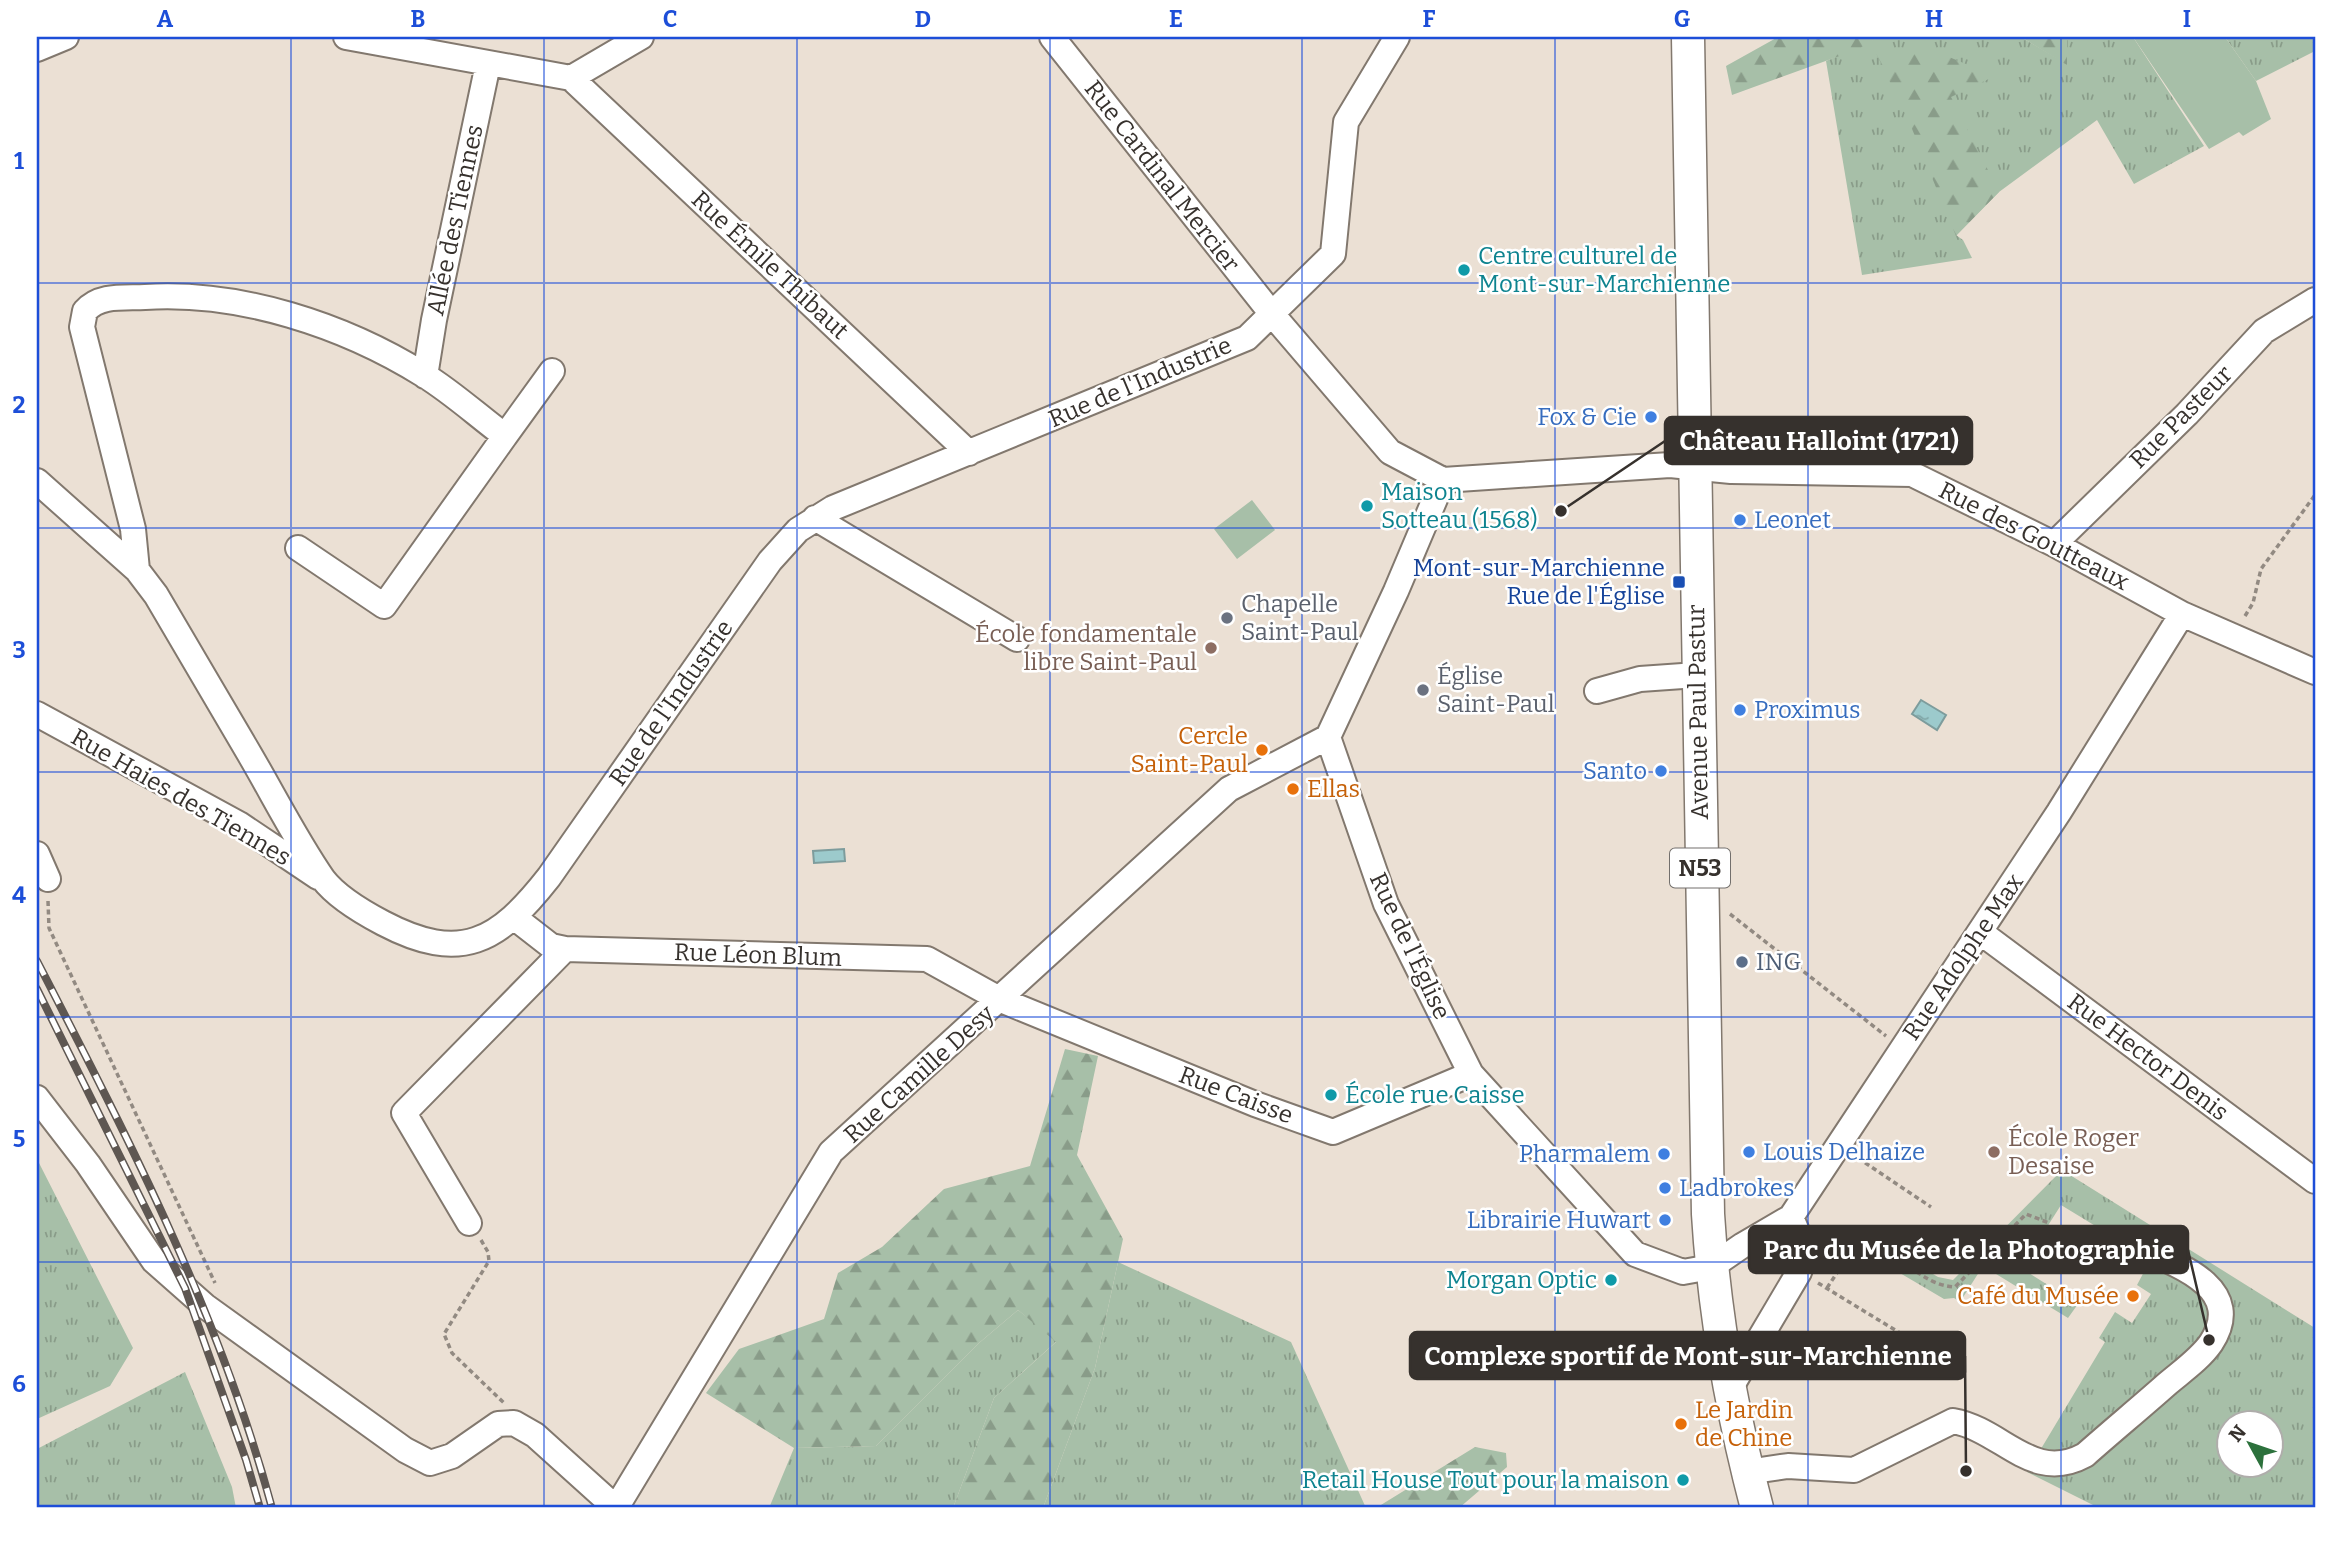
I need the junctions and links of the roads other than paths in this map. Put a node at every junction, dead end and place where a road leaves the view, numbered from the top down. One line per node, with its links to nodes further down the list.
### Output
1 (65, 37): 7 (street)
2 (346, 37): 8 (street)
3 (641, 37): 9 (street)
4 (1052, 37): 11 (street, Rue Cardinal Mercier)
5 (1397, 37): 11 (street, Rue de l'Industrie)
6 (1688, 37): 16 (main road, Avenue Paul Pastur / N53)
7 (37, 49)
8 (488, 64): 9 (street); 13 (street, Allée des Tiennes)
9 (571, 78): 15 (street, Rue Émile Thibaut)
10 (2315, 300): 20 (street, Rue Pasteur)
11 (1272, 314): 15 (street, Rue de l'Industrie); 17 (street)
12 (552, 371): 14 (street)
13 (425, 376): 14 (street); 22 (street)
14 (505, 436): 21 (street)
15 (969, 453): 19 (street, Rue de l'Industrie)
16 (1694, 468): 17 (street); 20 (street, Rue des Goutteaux); 26 (main road, Avenue Paul Pastur / N53)
17 (1443, 480): 29 (street)
18 (37, 481): 22 (street, Rue de l'Industrie)
19 (815, 519): 24 (street); 33 (street, Rue de l'Industrie)
20 (2054, 544): 23 (street, Rue des Goutteaux)
21 (298, 548)
22 (138, 570): 32 (street, Rue de l'Industrie)
23 (2182, 614): 25 (street, Rue des Goutteaux); 34 (street, Rue Adolphe Max)
24 (1017, 639)
25 (2315, 672)
26 (1697, 675): 27 (street); 43 (main road, Avenue Paul Pastur / N53)
27 (1597, 691)
28 (37, 714): 32 (street, Rue Haies des Tiennes)
29 (1328, 737): 36 (street, Rue Camille Desy); 37 (street, Rue de l'Église)
30 (37, 854): 31 (street)
31 (48, 879)
32 (325, 881): 33 (street, Rue de l'Industrie)
33 (515, 918): 35 (street, Rue Léon Blum)
34 (1980, 932): 39 (street, Rue Hector Denis); 40 (street, Rue Adolphe Max)
35 (565, 949): 36 (street, Rue Léon Blum); 41 (street)
36 (1001, 1000): 37 (street, Rue Caisse); 46 (street, Rue Camille Desy)
37 (1471, 1074): 43 (street, Rue de l'Église)
38 (37, 1098): 46 (street)
39 (2315, 1181)
40 (1791, 1217): 43 (street, Rue Adolphe Max); 44 (street)
41 (469, 1223)
42 (2145, 1251): 45 (street)
43 (1711, 1267): 44 (main road, Avenue Paul Pastur / N53)
44 (1731, 1387): 45 (main road, Avenue Paul Pastur / N53)
45 (1747, 1472): 47 (main road, Avenue Paul Pastur / N53)
46 (616, 1508)
47 (1757, 1508)

